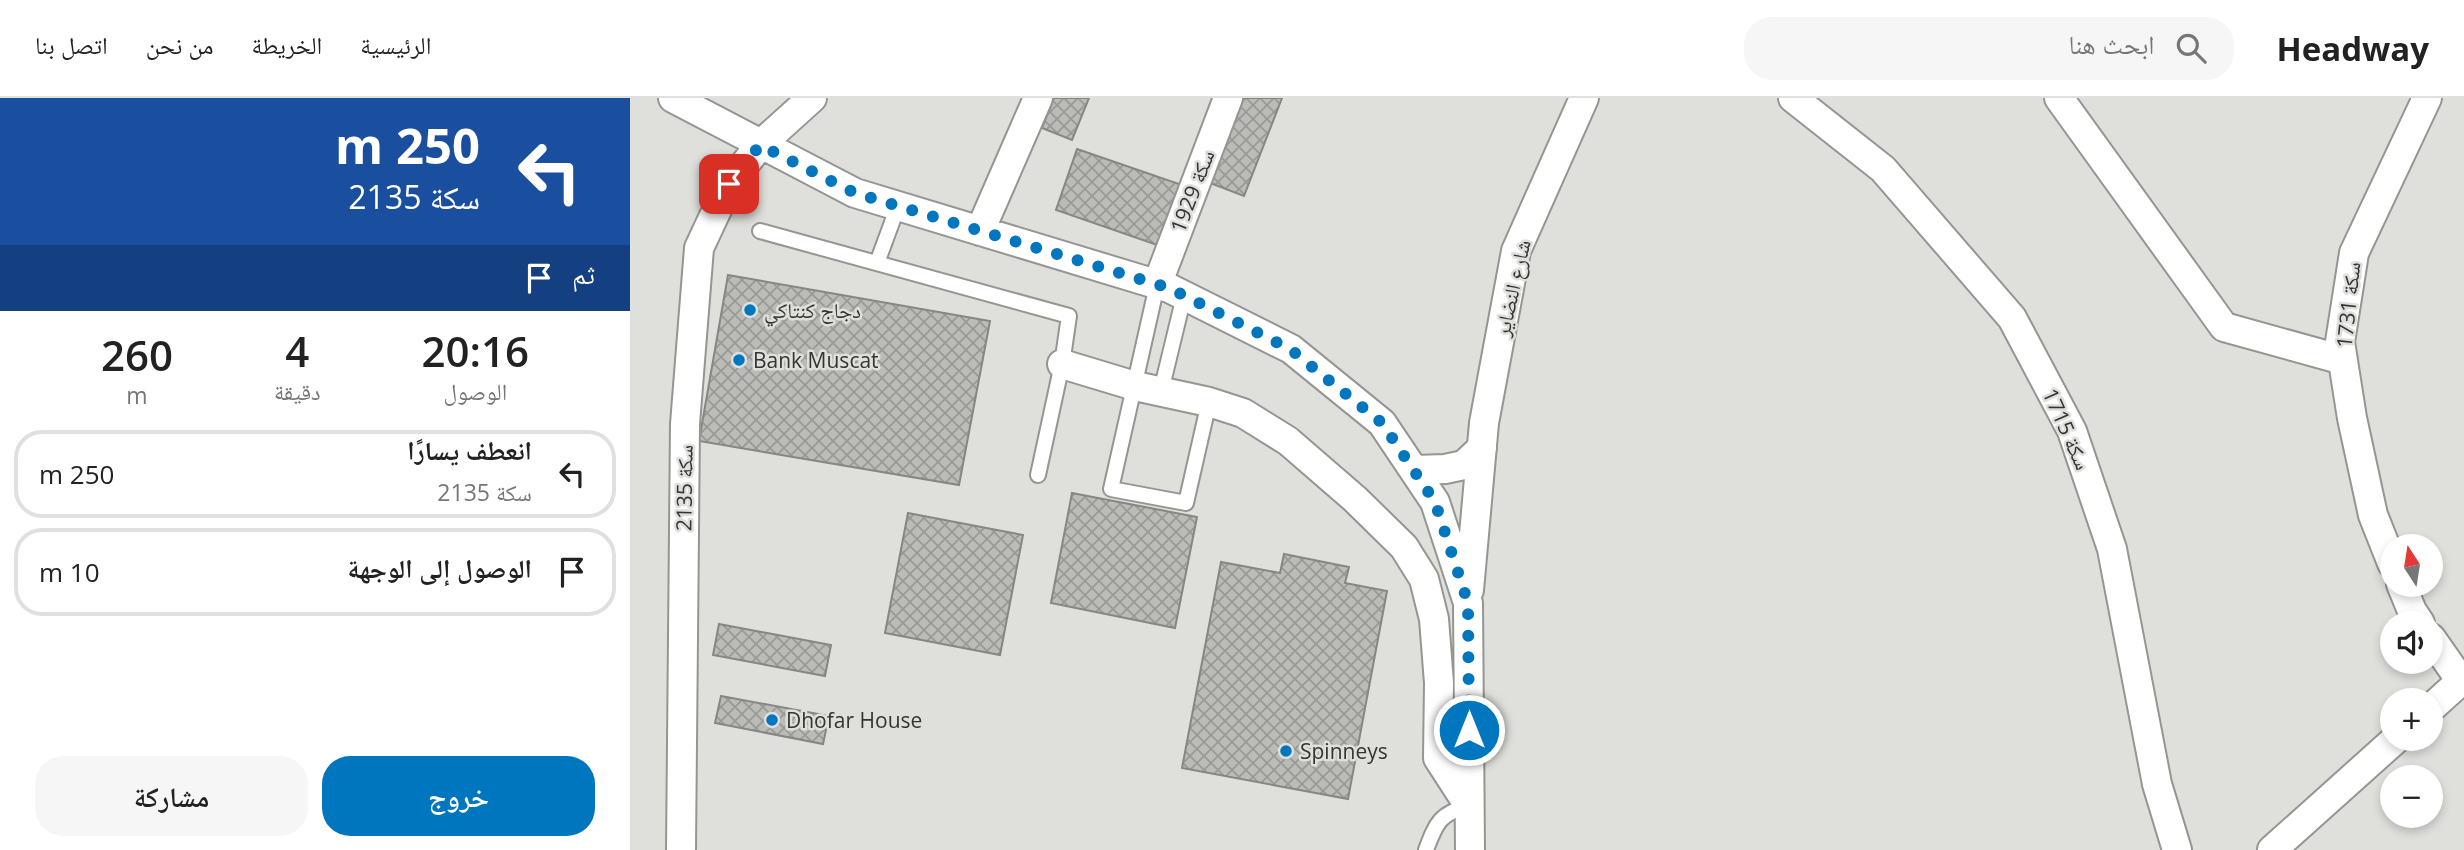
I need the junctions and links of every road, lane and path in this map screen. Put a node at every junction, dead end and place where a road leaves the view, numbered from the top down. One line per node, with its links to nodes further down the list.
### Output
1 (673, 98): 9 (street)
2 (813, 98): 9 (street)
3 (1038, 98): 11 (street)
4 (1228, 98): 14 (street, سكة 1929)
5 (1584, 98): 20 (street, شارع النضاير)
6 (1793, 98): 33 (street, سكة 1715)
7 (2059, 98): 16 (street)
8 (2427, 98): 16 (street, سكة 1731)
9 (760, 145): 10 (street); 30 (street, سكة 2135)
10 (898, 206): 11 (street); 13 (lane)
11 (980, 231): 14 (street)
12 (760, 232): 13 (lane)
13 (877, 262): 17 (lane)
14 (1157, 285): 15 (street); 18 (lane)
15 (1184, 296): 18 (lane); 21 (street)
16 (2343, 360): 23 (street, سكة 1731)
17 (1062, 364): 18 (street); 22 (lane)
18 (1148, 389): 19 (street); 19 (lane)
19 (1209, 402): 29 (street)
20 (1482, 448): 21 (street); 24 (street, شارع النضاير)
21 (1414, 470): 24 (street)
22 (1038, 475)
23 (2381, 534)
24 (1468, 603): 29 (street)
25 (2443, 654): 26 (street)
26 (2463, 680): 27 (street)
27 (2443, 698)
28 (2382, 751): 34 (street)
29 (1469, 806): 31 (lane); 32 (street)
30 (681, 850)
31 (1426, 850)
32 (1470, 850)
33 (2177, 850)
34 (2272, 850)

